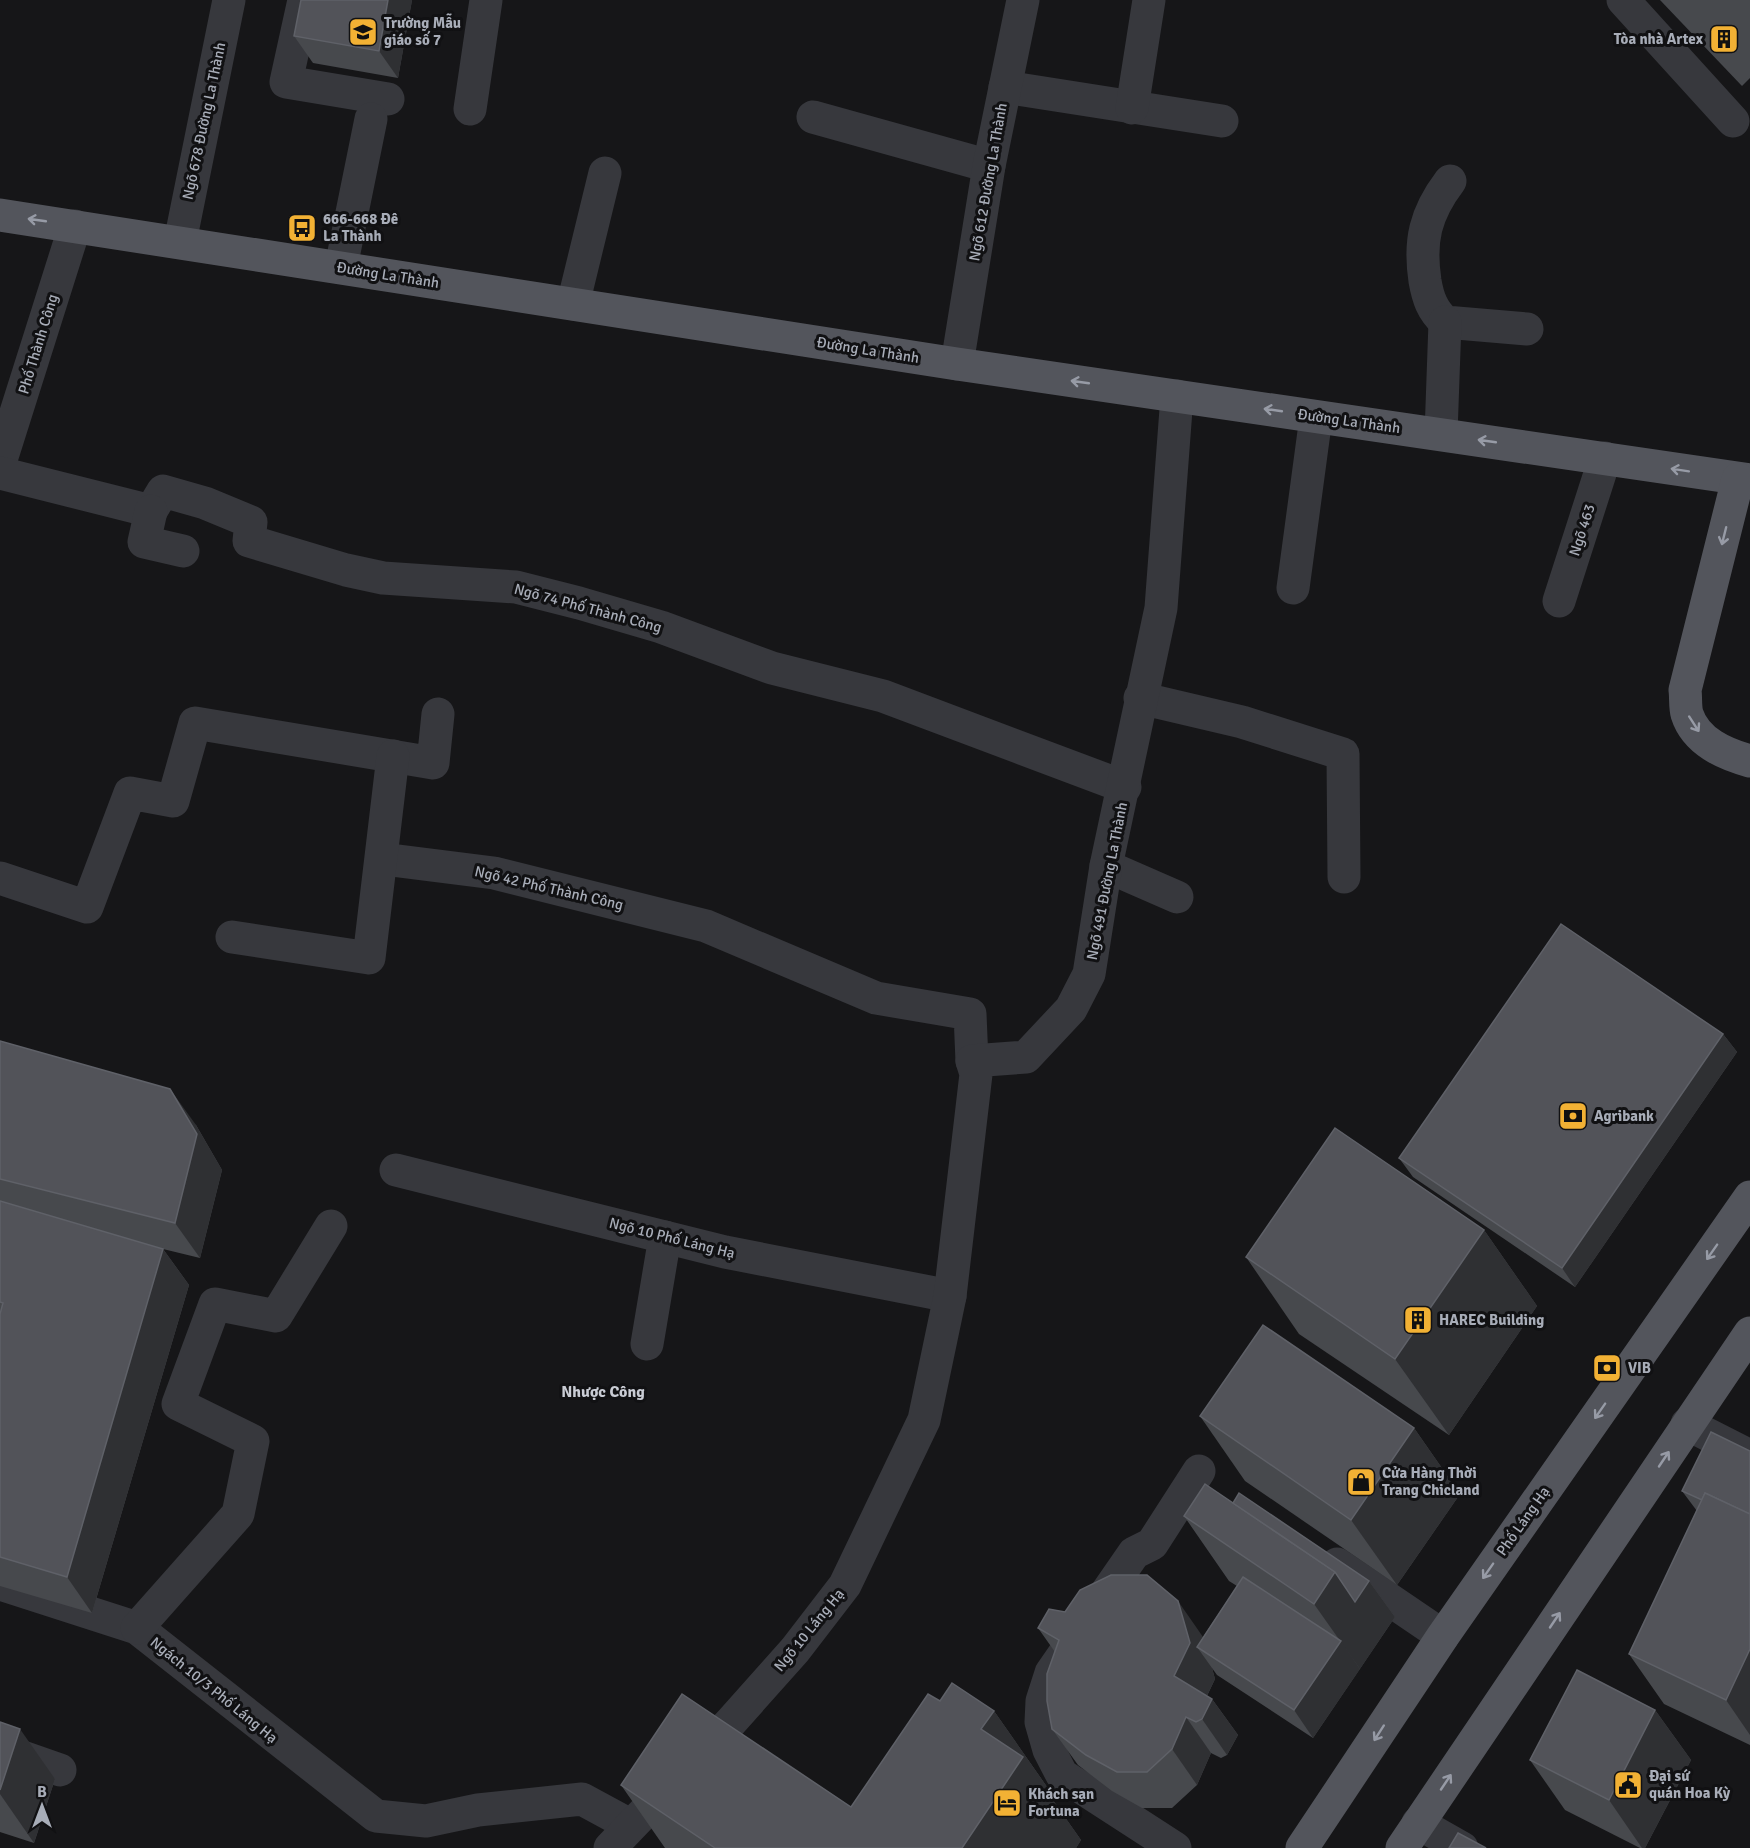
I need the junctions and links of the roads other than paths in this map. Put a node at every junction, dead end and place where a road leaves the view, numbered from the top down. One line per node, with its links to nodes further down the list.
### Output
1 (229, 0): 18 (street, Ngõ 678 Đường La Thành)
2 (304, 0): 19 (street)
3 (486, 0): 9 (street)
4 (1023, 0): 7 (street, Ngõ 612 Đường La Thành)
5 (1149, 0): 8 (street)
6 (1623, 0): 12 (street)
7 (1005, 87): 8 (street); 13 (street, Ngõ 612 Đường La Thành)
8 (1132, 108): 11 (street)
9 (470, 109)
10 (813, 117): 13 (street)
11 (1222, 121)
12 (1733, 121)
13 (988, 166): 23 (street, Ngõ 612 Đường La Thành)
14 (606, 173): 20 (street)
15 (1450, 181): 21 (street)
16 (0, 215): 17 (main road, Đường La Thành, one-way to 16)
17 (75, 226): 18 (main road, Đường La Thành); 26 (street, Phố Thành Công)
18 (180, 242): 19 (main road, Đường La Thành)
19 (341, 267): 20 (main road, Đường La Thành)
20 (573, 304): 23 (main road, Đường La Thành)
21 (1444, 322): 22 (street); 27 (street)
22 (1527, 329)
23 (957, 364): 24 (main road, Đường La Thành, one-way to 23)
24 (1178, 396): 25 (main road, Đường La Thành, one-way to 24); 36 (street, Ngõ 491 Đường La Thành)
25 (1316, 417): 27 (main road, Đường La Thành); 34 (street)
26 (7, 422): 29 (street, Phố Thành Công)
27 (1441, 434): 28 (main road, Đường La Thành, one-way to 27)
28 (1605, 458): 31 (main road, Đường La Thành, one-way to 28); 35 (street, Ngõ 463)
29 (0, 463)
30 (0, 473): 32 (street)
31 (1744, 480): 39 (main road, Đường La Thành, one-way to 39)
32 (151, 511): 33 (street); 40 (street, Ngõ 74 Phố Thành Công)
33 (183, 551)
34 (1293, 588)
35 (1558, 601)
36 (1140, 698): 40 (street, Ngõ 491 Đường La Thành); 43 (street)
37 (438, 714): 38 (street)
38 (393, 756): 41 (street); 44 (street)
39 (1750, 761)
40 (1125, 787): 42 (street, Ngõ 491 Đường La Thành)
41 (383, 859): 46 (street); 47 (street, Ngõ 42 Phố Thành Công)
42 (1106, 866): 45 (street); 47 (street, Ngõ 491 Đường La Thành)
43 (1344, 877)
44 (0, 878)
45 (1178, 897)
46 (232, 937)
47 (972, 1061): 52 (street)
48 (396, 1170): 51 (street, Ngõ 10 Phố Láng Hạ)
49 (1749, 1203): 61 (main road, Phố Láng Hạ, one-way to 61)
50 (331, 1226): 60 (street, Ngách 10/3 Phố Láng Hạ)
51 (665, 1237): 52 (street, Ngõ 10 Phố Láng Hạ); 54 (street)
52 (950, 1296): 65 (street, Ngõ 10 Láng Hạ)
53 (1750, 1333): 55 (main road)
54 (647, 1344)
55 (1687, 1424): 56 (street); 64 (main road, one-way to 55)
56 (1750, 1456)
57 (1199, 1471): 66 (street)
58 (1315, 1549): 61 (street)
59 (0, 1584): 60 (street)
60 (137, 1628): 65 (street, Ngách 10/3 Phố Láng Hạ)
61 (1443, 1636): 67 (main road, Phố Láng Hạ, one-way to 67)
62 (0, 1749): 63 (street)
63 (60, 1770)
64 (1410, 1836): 68 (street)
65 (620, 1837)
66 (1175, 1848)
67 (1302, 1848)
68 (1462, 1848)

